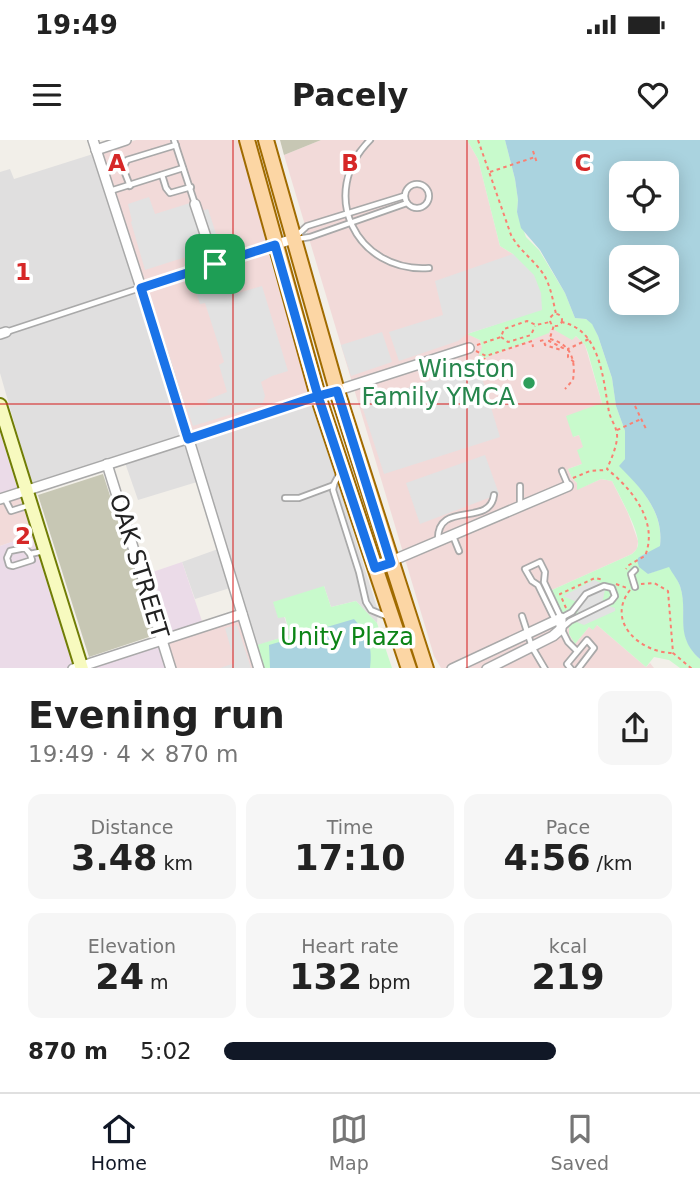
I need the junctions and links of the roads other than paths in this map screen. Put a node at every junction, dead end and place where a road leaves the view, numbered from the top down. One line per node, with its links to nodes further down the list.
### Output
1 (125, 140): 6 (street)
2 (247, 140): 20 (main road)
3 (267, 140): 19 (main road)
4 (370, 140): 17 (lane)
5 (175, 143): 8 (lane); 11 (lane)
6 (94, 145): 7 (street)
7 (101, 167): 9 (lane); 13 (street)
8 (183, 167): 10 (lane); 12 (lane)
9 (91, 170)
10 (162, 175): 11 (lane); 12 (lane)
11 (130, 186): 13 (lane)
12 (191, 187): 16 (lane)
13 (109, 191): 23 (street)
14 (404, 196): 15 (lane); 15 (lane); 17 (lane)
15 (407, 203): 18 (lane)
16 (195, 204): 21 (street)
17 (347, 214): 18 (lane); 19 (lane)
18 (351, 223): 19 (lane); 22 (lane)
19 (293, 239): 20 (street); 26 (main road)
20 (275, 245): 21 (street); 27 (main road)
21 (215, 264): 23 (street)
22 (429, 268)
23 (141, 288): 24 (lane); 29 (street)
24 (3, 333)
25 (469, 348): 26 (street)
26 (337, 391): 27 (street); 47 (main road)
27 (318, 396): 29 (street); 31 (main road)
28 (0, 405): 36 (street)
29 (188, 439): 30 (street); 53 (street)
30 (107, 464): 36 (street); 58 (street, OAK STREET)
31 (342, 469): 34 (lane); 48 (main road)
32 (562, 471): 33 (lane)
33 (570, 482): 41 (street)
34 (334, 485): 39 (lane); 55 (lane)
35 (520, 486): 41 (lane)
36 (27, 491): 38 (street); 40 (street)
37 (494, 495): 43 (lane)
38 (2, 498): 40 (lane)
39 (285, 498)
40 (30, 505): 44 (street)
41 (519, 507): 42 (street)
42 (453, 536): 43 (street); 45 (lane)
43 (438, 542): 47 (street)
44 (45, 551): 46 (lane); 62 (street)
45 (459, 551)
46 (30, 554): 46 (lane)
47 (391, 563): 48 (street); 67 (main road)
48 (375, 568): 55 (main road)
49 (635, 570): 52 (lane)
50 (544, 582): 51 (lane); 51 (lane); 56 (lane)
51 (538, 584): 56 (lane)
52 (635, 587)
53 (242, 614): 58 (street); 64 (street)
54 (522, 615): 57 (lane)
55 (391, 618): 60 (main road)
56 (559, 622): 56 (lane); 57 (street); 59 (street); 61 (lane)
57 (527, 634): 59 (lane); 68 (street)
58 (161, 639): 62 (street); 63 (street, OAK STREET)
59 (531, 647): 69 (street); 70 (lane)
60 (402, 652): 65 (main road); 66 (main road)
61 (577, 652): 71 (lane); 72 (lane)
62 (79, 668)
63 (171, 668)
64 (259, 668)
65 (401, 668)
66 (409, 668)
67 (426, 668)
68 (452, 668)
69 (487, 668)
70 (545, 668)
71 (571, 668)
72 (578, 668)

